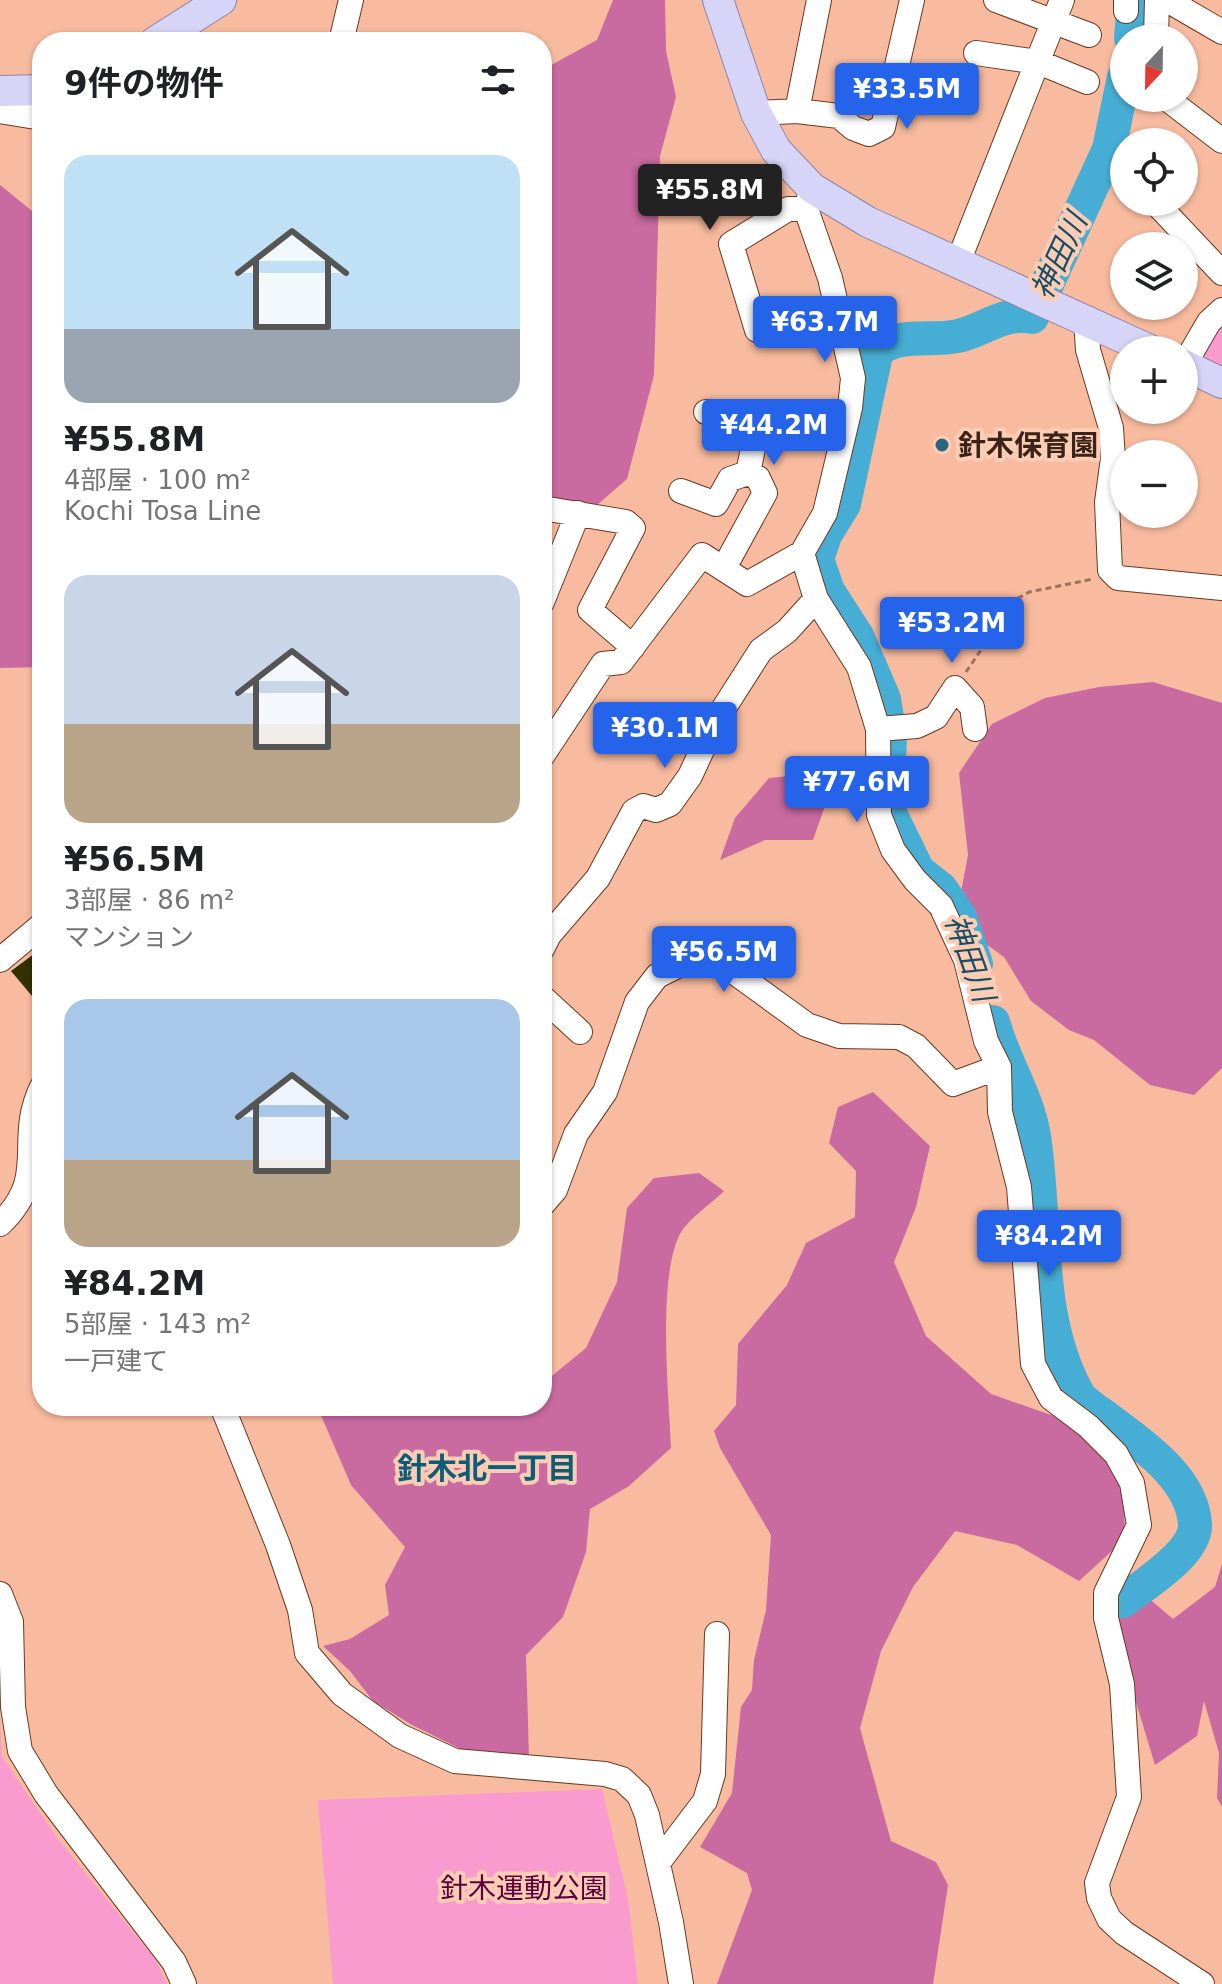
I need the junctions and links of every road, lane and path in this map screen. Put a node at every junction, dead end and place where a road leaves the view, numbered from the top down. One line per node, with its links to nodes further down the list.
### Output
1 (221, 0): 11 (main road)
2 (351, 0): 12 (street)
3 (718, 0): 23 (main road)
4 (819, 0): 21 (street)
5 (912, 0): 21 (street)
6 (996, 0): 9 (street)
7 (1157, 0): 10 (street)
8 (1167, 0): 13 (street)
9 (1058, 11): 14 (street); 16 (street)
10 (1156, 24)
11 (171, 32)
12 (343, 32)
13 (1222, 32)
14 (1089, 35)
15 (976, 53): 16 (street)
16 (1038, 62): 17 (street); 28 (street)
17 (1087, 82)
18 (32, 90): 19 (main road)
19 (0, 91)
20 (0, 111): 24 (street)
21 (797, 111): 23 (street)
22 (1184, 112): 25 (street)
23 (756, 113): 26 (main road)
24 (32, 116)
25 (1222, 141)
26 (809, 199): 28 (main road); 32 (street); 42 (street)
27 (1168, 216): 29 (street)
28 (958, 262): 31 (main road)
29 (1222, 273)
30 (1222, 310): 34 (street)
31 (1086, 321): 33 (main road); 44 (street)
32 (757, 330)
33 (1119, 336)
34 (1198, 341)
35 (1198, 372): 36 (main road)
36 (1222, 383)
37 (706, 412): 38 (street)
38 (748, 473): 39 (street); 43 (street)
39 (681, 491)
40 (552, 509): 41 (street)
41 (578, 513): 45 (street); 48 (street)
42 (802, 553): 43 (street); 47 (street)
43 (724, 568): 48 (street)
44 (1110, 570): 46 (street); 49 (path)
45 (552, 577)
46 (1222, 588)
47 (816, 599): 50 (street); 53 (street)
48 (633, 647): 52 (street)
49 (955, 688): 50 (street); 51 (street)
50 (878, 729): 58 (street)
51 (975, 729)
52 (552, 741)
53 (552, 932)
54 (32, 933): 55 (street)
55 (0, 960)
56 (552, 1006): 57 (street)
57 (580, 1032)
58 (999, 1067): 60 (street); 69 (street)
59 (32, 1113): 61 (street)
60 (552, 1193)
61 (0, 1224)
62 (226, 1416): 66 (street)
63 (0, 1594): 64 (street)
64 (5, 1624): 67 (street)
65 (717, 1634): 66 (street)
66 (658, 1863): 68 (street)
67 (184, 1984)
68 (681, 1984)
69 (1202, 1984)

